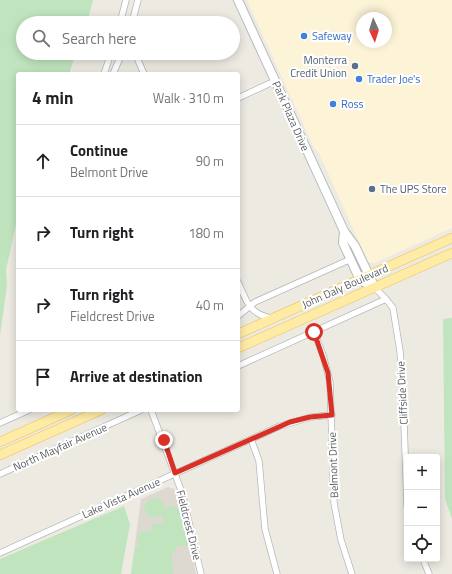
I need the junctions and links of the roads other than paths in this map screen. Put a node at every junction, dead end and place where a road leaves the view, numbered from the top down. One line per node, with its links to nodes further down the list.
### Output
1 (126, 0): 4 (street)
2 (138, 0): 5 (street)
3 (238, 0): 12 (street, Park Plaza Drive)
4 (122, 16)
5 (134, 16)
6 (109, 60): 9 (street)
7 (119, 60): 10 (street)
8 (138, 60): 11 (street)
9 (105, 72)
10 (114, 72)
11 (143, 72)
12 (275, 81): 13 (street); 14 (street, Park Plaza Drive)
13 (240, 97)
14 (344, 231): 17 (street, Park Plaza Drive); 18 (street, Park Plaza Drive)
15 (452, 238): 18 (main road, John Daly Boulevard)
16 (452, 253): 20 (main road, John Daly Boulevard)
17 (351, 259): 18 (street, Park Plaza Drive); 22 (street)
18 (364, 278): 20 (street, Park Plaza Drive); 24 (main road, John Daly Boulevard)
19 (240, 286): 22 (street)
20 (375, 288): 21 (street, Cliffside Drive); 27 (main road, John Daly Boulevard)
21 (386, 299): 25 (street); 41 (street, Cliffside Drive)
22 (249, 305): 23 (street); 24 (street)
23 (240, 314)
24 (273, 318): 26 (main road, John Daly Boulevard)
25 (314, 332): 28 (street); 34 (street, Belmont Drive)
26 (240, 333)
27 (240, 347)
28 (240, 365)
29 (24, 412): 35 (street)
30 (67, 412): 37 (main road)
31 (97, 412): 38 (main road)
32 (137, 412): 40 (street, North Mayfair Avenue)
33 (152, 412): 39 (street, Fieldcrest Drive)
34 (332, 415): 36 (street, Lake Vista Avenue); 46 (street, Belmont Drive)
35 (0, 423)
36 (251, 439): 39 (street, Lake Vista Avenue); 45 (street)
37 (0, 442)
38 (0, 455)
39 (175, 473): 42 (street, Lake Vista Avenue); 44 (street, Fieldcrest Drive)
40 (0, 474)
41 (406, 490)
42 (0, 553)
43 (424, 562): 47 (street)
44 (201, 574)
45 (276, 574)
46 (352, 574)
47 (429, 574)

